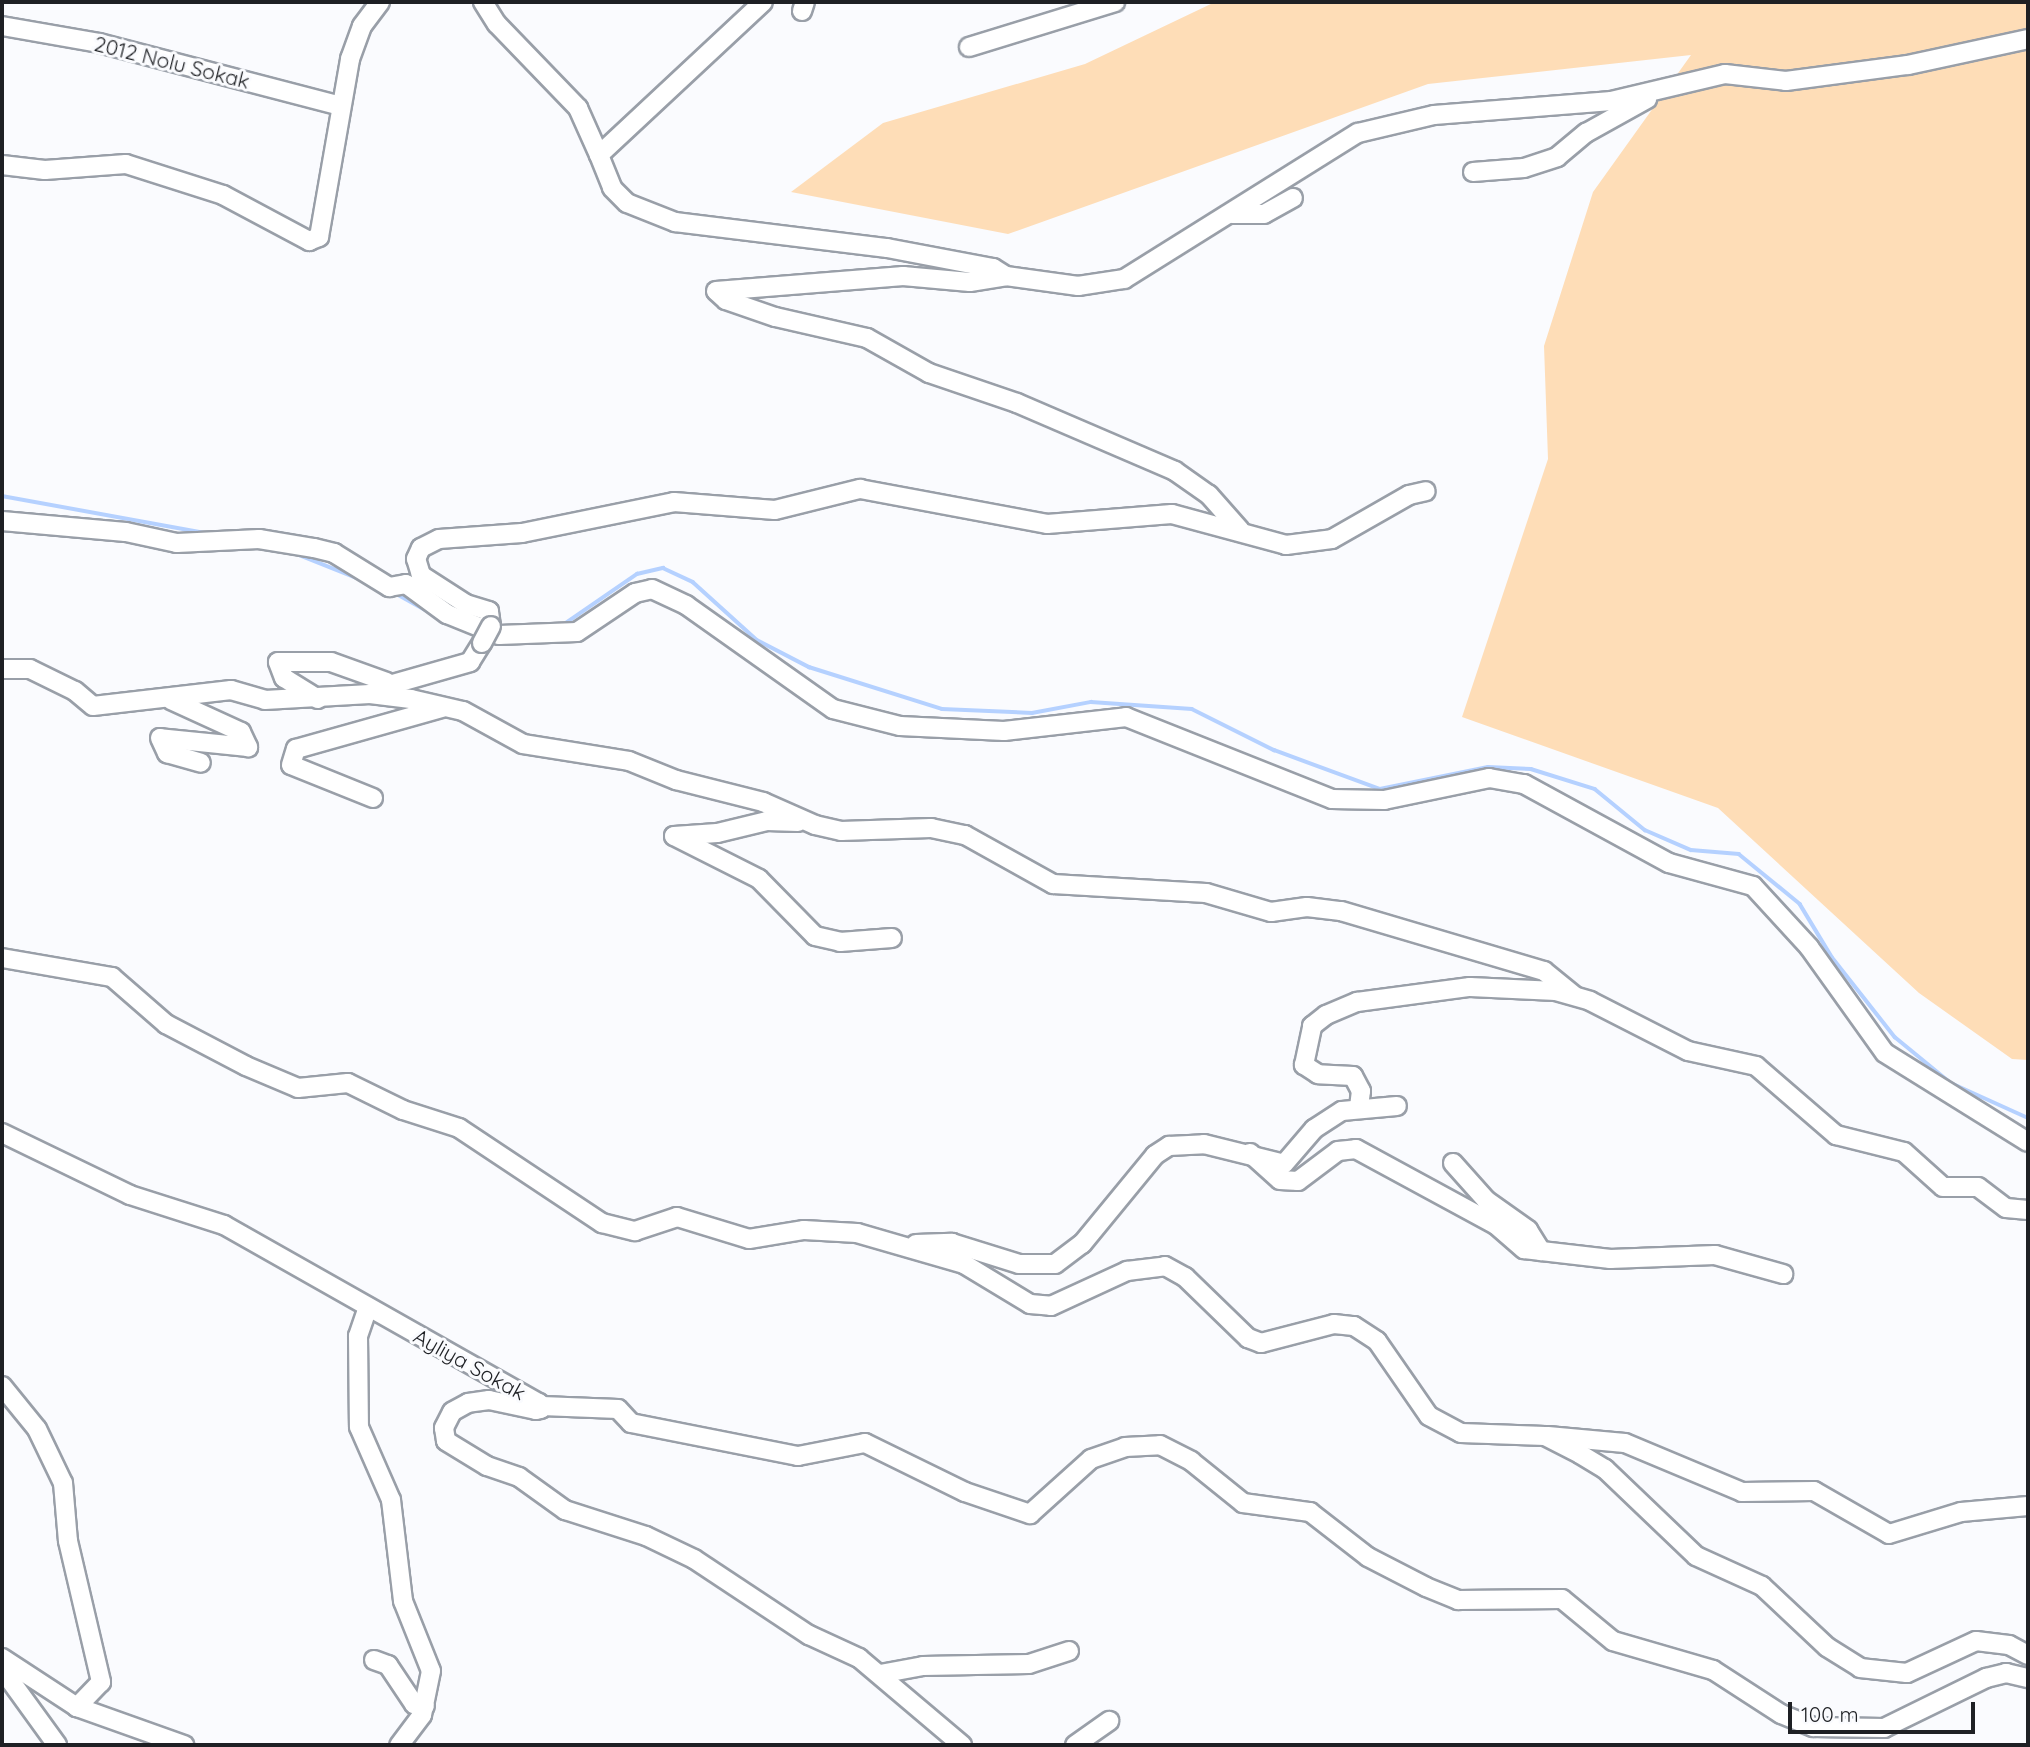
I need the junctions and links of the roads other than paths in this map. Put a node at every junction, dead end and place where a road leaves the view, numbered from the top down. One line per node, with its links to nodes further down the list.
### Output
1 (380, 2): 9 (street)
2 (483, 2): 10 (street)
3 (763, 2): 10 (street)
4 (1115, 2): 7 (street)
5 (2, 26): 9 (street, 2012 Nolu Sokak)
6 (2028, 39): 8 (street)
7 (969, 47)
8 (1656, 94): 12 (street); 14 (street)
9 (340, 106): 11 (street)
10 (599, 155): 15 (street)
11 (2, 165)
12 (1473, 172)
13 (1293, 198): 14 (street)
14 (1233, 214): 15 (street)
15 (1006, 276): 18 (street)
16 (1426, 491): 18 (street)
17 (2, 521): 34 (street)
18 (1240, 530): 20 (street, bridge)
19 (2, 668): 22 (street)
20 (387, 682): 21 (street); 23 (street)
21 (370, 694): 23 (street); 24 (street)
22 (161, 698): 23 (street); 25 (street)
23 (318, 699)
24 (446, 707): 26 (street); 27 (street)
25 (201, 763)
26 (373, 798)
27 (815, 825): 28 (street); 30 (street)
28 (892, 938)
29 (2, 958): 38 (street)
30 (1574, 995): 32 (street); 37 (street)
31 (1397, 1106): 32 (street)
32 (1359, 1107): 35 (street)
33 (2, 1133): 41 (street, Ayliya Sokak)
34 (2028, 1142)
35 (1250, 1153): 38 (street); 39 (street)
36 (1453, 1163): 39 (street)
37 (2028, 1210)
38 (905, 1244): 44 (street)
39 (1541, 1251): 40 (street)
40 (1783, 1273)
41 (368, 1307): 43 (street, Ayliya Sokak); 54 (street)
42 (2, 1386): 53 (street)
43 (542, 1406): 51 (street, Ayliya Sokak); 52 (street)
44 (1545, 1436): 45 (street); 47 (street)
45 (2028, 1506)
46 (1069, 1651): 51 (street)
47 (2028, 1656)
48 (2, 1658): 53 (street)
49 (374, 1660): 54 (street)
50 (2, 1669): 56 (street)
51 (880, 1674): 59 (street, Ayliya Sokak)
52 (2028, 1678)
53 (77, 1706): 57 (street)
54 (425, 1706): 58 (street)
55 (1109, 1721): 60 (street)
56 (57, 1745)
57 (184, 1745)
58 (399, 1745)
59 (962, 1745)
60 (1075, 1745)

